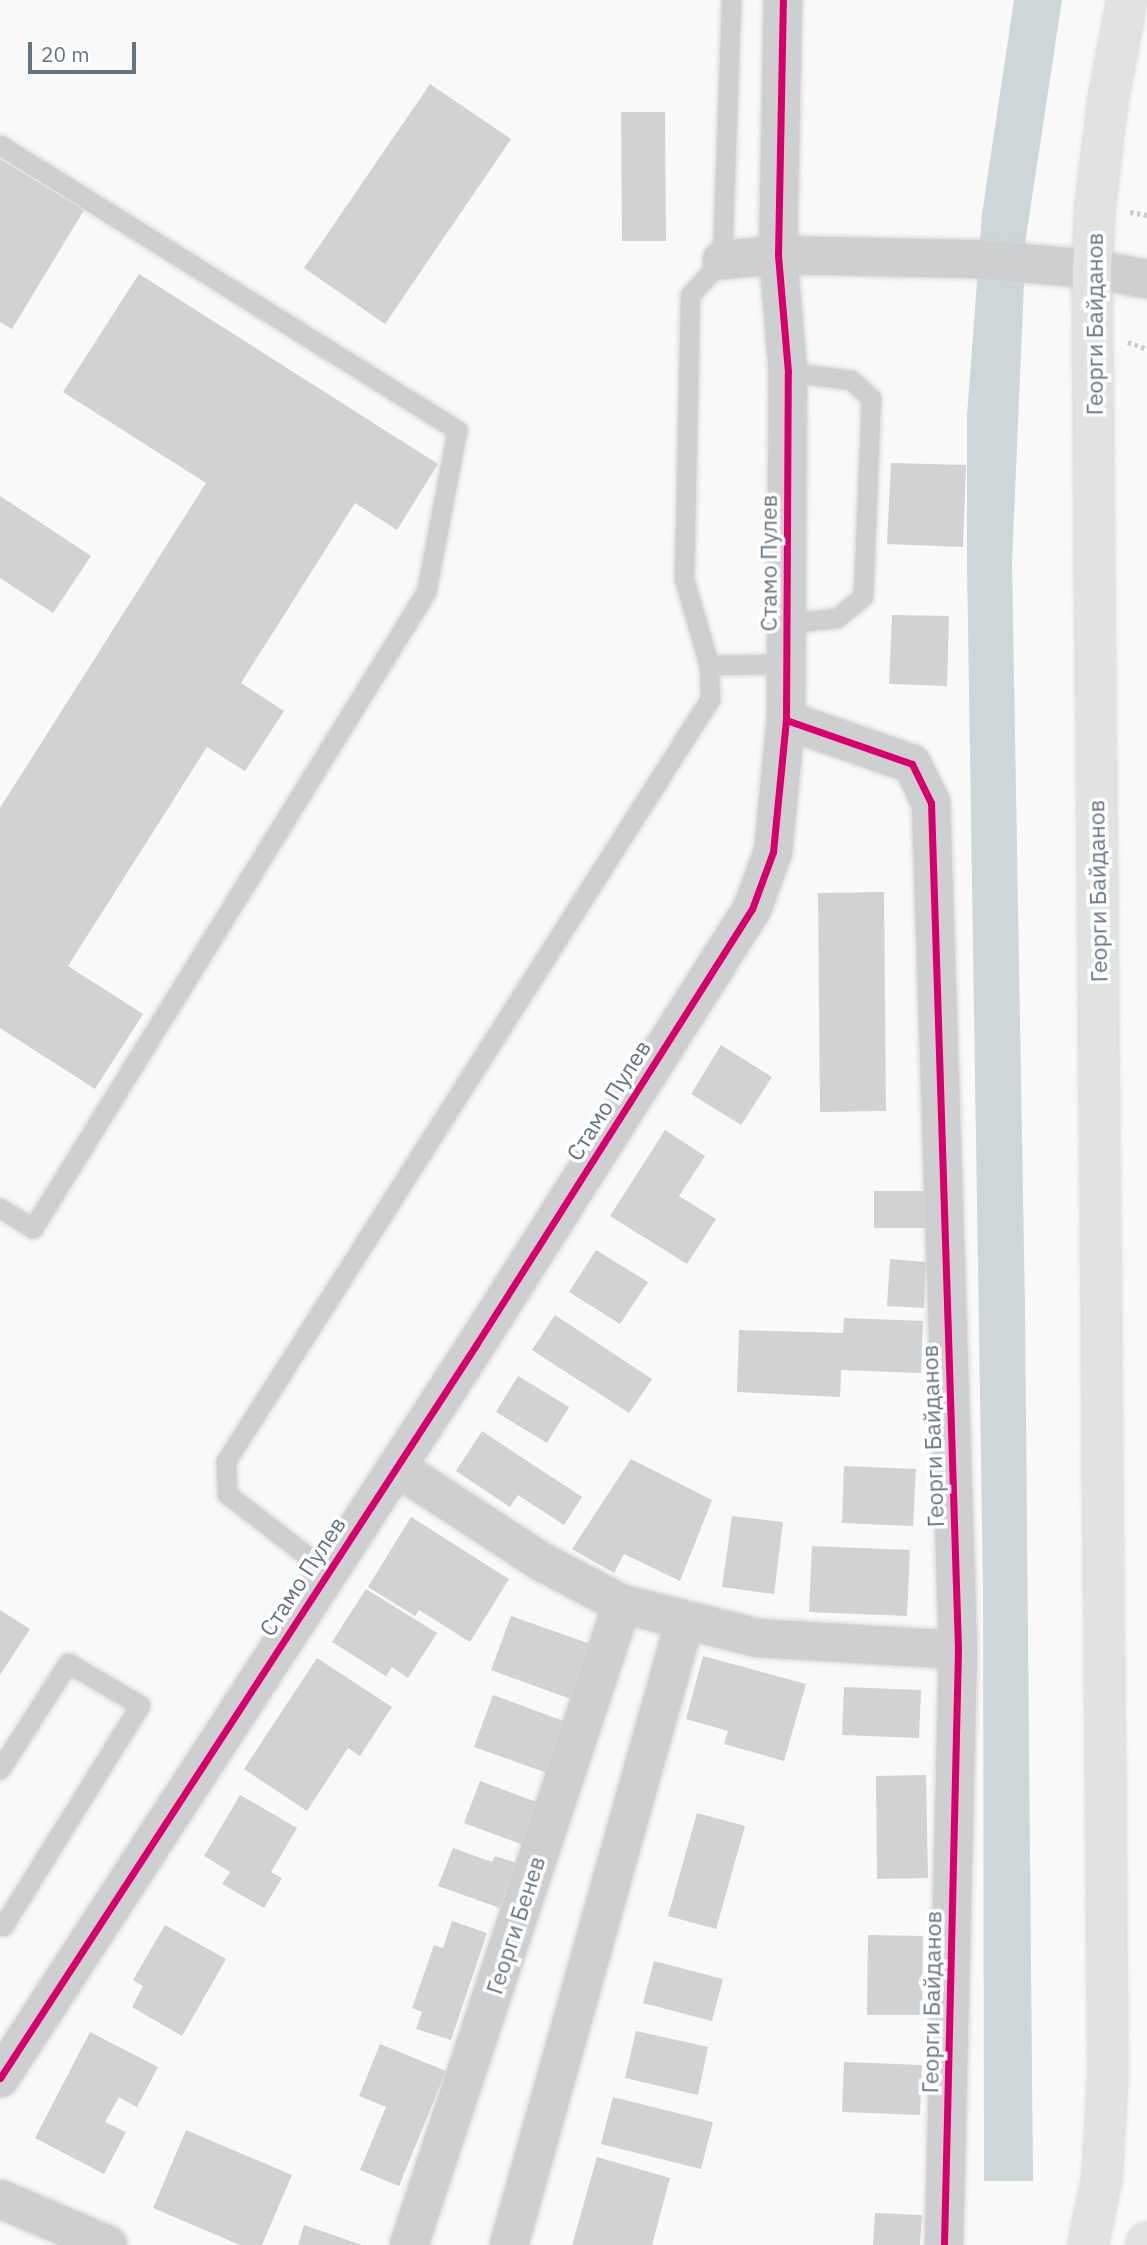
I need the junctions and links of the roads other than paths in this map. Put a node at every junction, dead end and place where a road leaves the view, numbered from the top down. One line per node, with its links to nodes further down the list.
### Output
1 (732, 0): 6 (lane)
2 (783, 0): 5 (street, Стамо Пулев)
3 (1128, 0): 7 (main road, Георги Байданов)
4 (0, 145): 14 (lane)
5 (778, 256): 6 (street); 7 (street); 9 (street, Стамо Пулев)
6 (722, 260): 12 (lane)
7 (1092, 270): 8 (street); 28 (main road, Георги Байданов)
8 (1147, 279)
9 (788, 372): 10 (street, Стамо Пулев); 10 (lane)
10 (788, 623): 11 (street, Стамо Пулев)
11 (786, 664): 12 (lane); 13 (street, Стамо Пулев)
12 (709, 665): 16 (lane)
13 (786, 720): 15 (street, Стамо Пулев); 19 (street, Георги Байданов)
14 (0, 1208)
15 (396, 1467): 16 (street, Стамо Пулев); 17 (street)
16 (328, 1572): 22 (street, Стамо Пулев)
17 (622, 1604): 18 (street); 25 (street, Георги Бенев)
18 (685, 1620): 19 (street); 26 (street)
19 (958, 1650): 27 (street, Георги Байданов)
20 (0, 1769): 21 (lane)
21 (0, 1924)
22 (6, 2055)
23 (0, 2199): 24 (street)
24 (108, 2245)
25 (409, 2245)
26 (509, 2245)
27 (944, 2245)
28 (1088, 2245)

